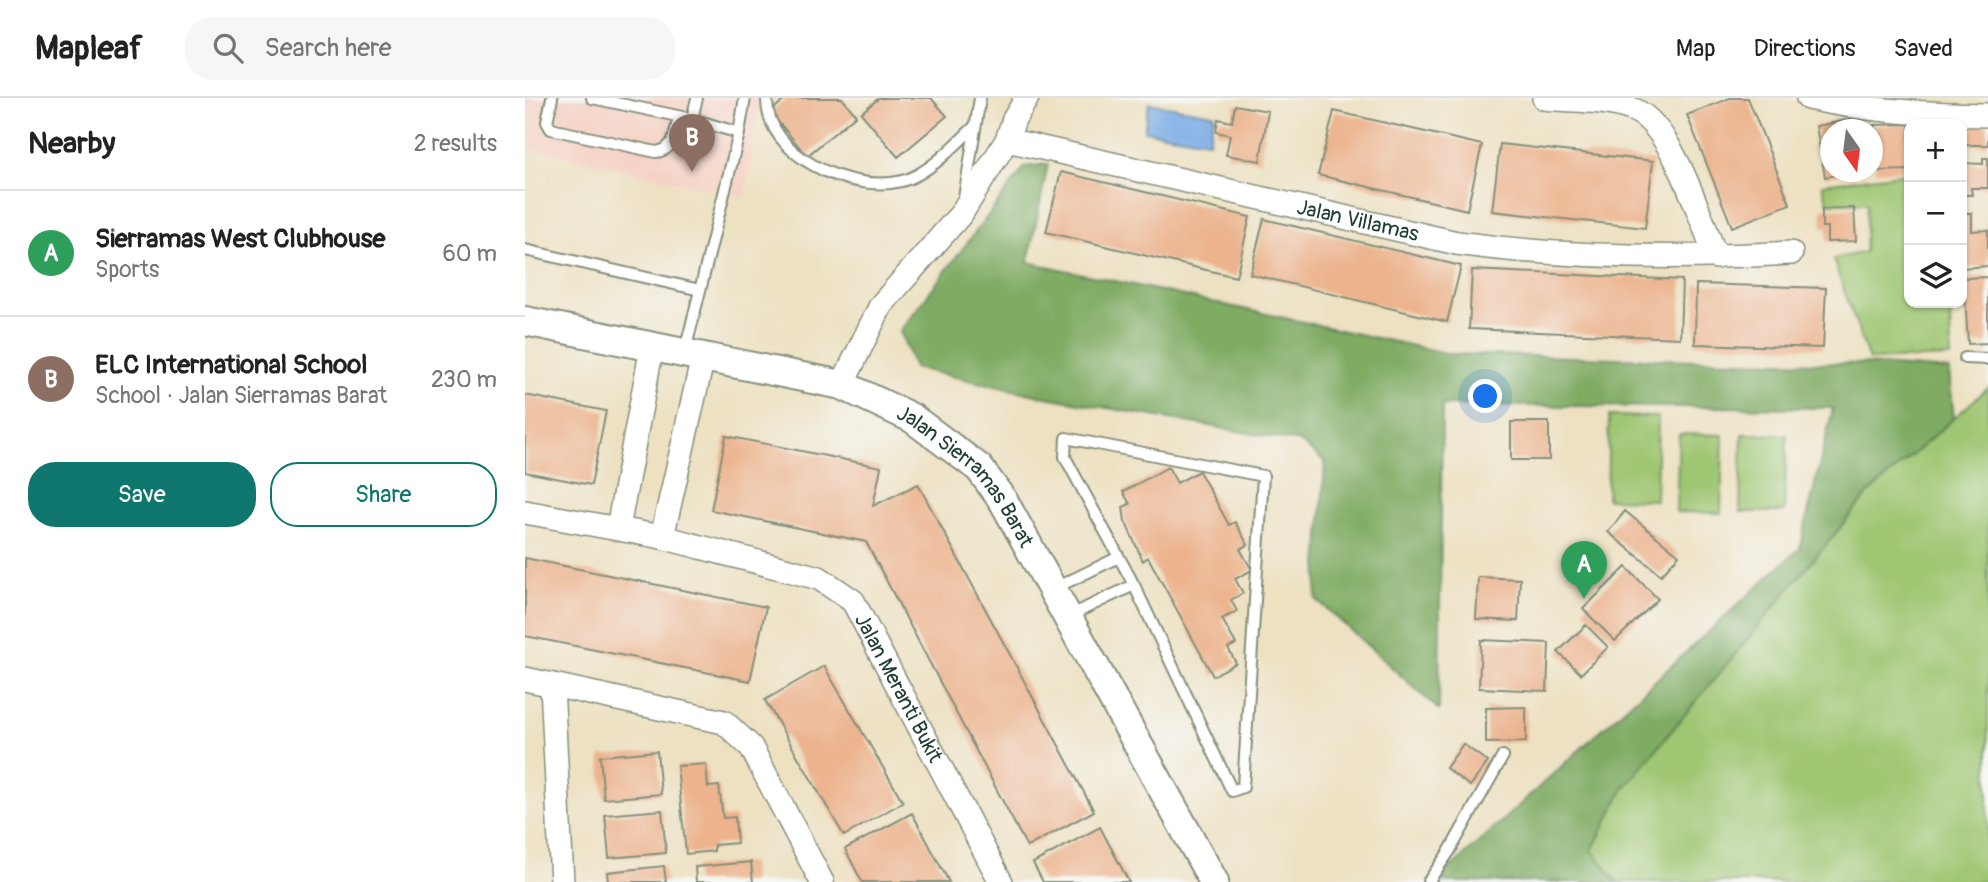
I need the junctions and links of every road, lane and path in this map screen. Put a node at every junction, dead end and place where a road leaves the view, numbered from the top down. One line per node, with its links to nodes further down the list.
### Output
1 (552, 98): 11 (lane)
2 (592, 98): 11 (lane)
3 (697, 98): 12 (lane)
4 (745, 98): 14 (lane)
5 (767, 98): 13 (lane)
6 (980, 98): 13 (lane)
7 (1027, 98): 15 (street)
8 (1544, 98): 19 (street)
9 (1808, 98): 10 (street)
10 (1988, 115)
11 (679, 117): 12 (lane)
12 (692, 119): 14 (lane)
13 (975, 126): 16 (lane)
14 (739, 133): 20 (lane)
15 (1007, 140): 16 (street); 19 (street, Jalan Villamas)
16 (961, 214): 26 (street)
17 (525, 250): 20 (lane)
18 (1791, 253): 19 (street, Jalan Villamas)
19 (1716, 257)
20 (700, 290): 23 (lane)
21 (525, 321): 22 (street, Jalan Sierramas Barat)
22 (652, 347): 23 (street, Jalan Sierramas Barat); 28 (street)
23 (694, 355): 26 (street, Jalan Sierramas Barat); 29 (street)
24 (1965, 358): 25 (lane)
25 (1988, 359)
26 (842, 385): 32 (street, Jalan Sierramas Barat)
27 (525, 512): 28 (street, Jalan Meranti Bukit)
28 (618, 528): 29 (street, Jalan Meranti Bukit)
29 (662, 537): 39 (street, Jalan Meranti Bukit)
30 (1119, 557): 31 (lane); 31 (lane); 32 (lane)
31 (1134, 585): 33 (lane)
32 (1053, 589): 33 (street, Jalan Sierramas Barat)
33 (1067, 617): 40 (street, Jalan Sierramas Barat)
34 (525, 679): 35 (street)
35 (552, 685): 37 (street); 38 (street)
36 (1503, 756): 41 (lane)
37 (562, 882)
38 (822, 882)
39 (1002, 882)
40 (1214, 882)
41 (1428, 882)

